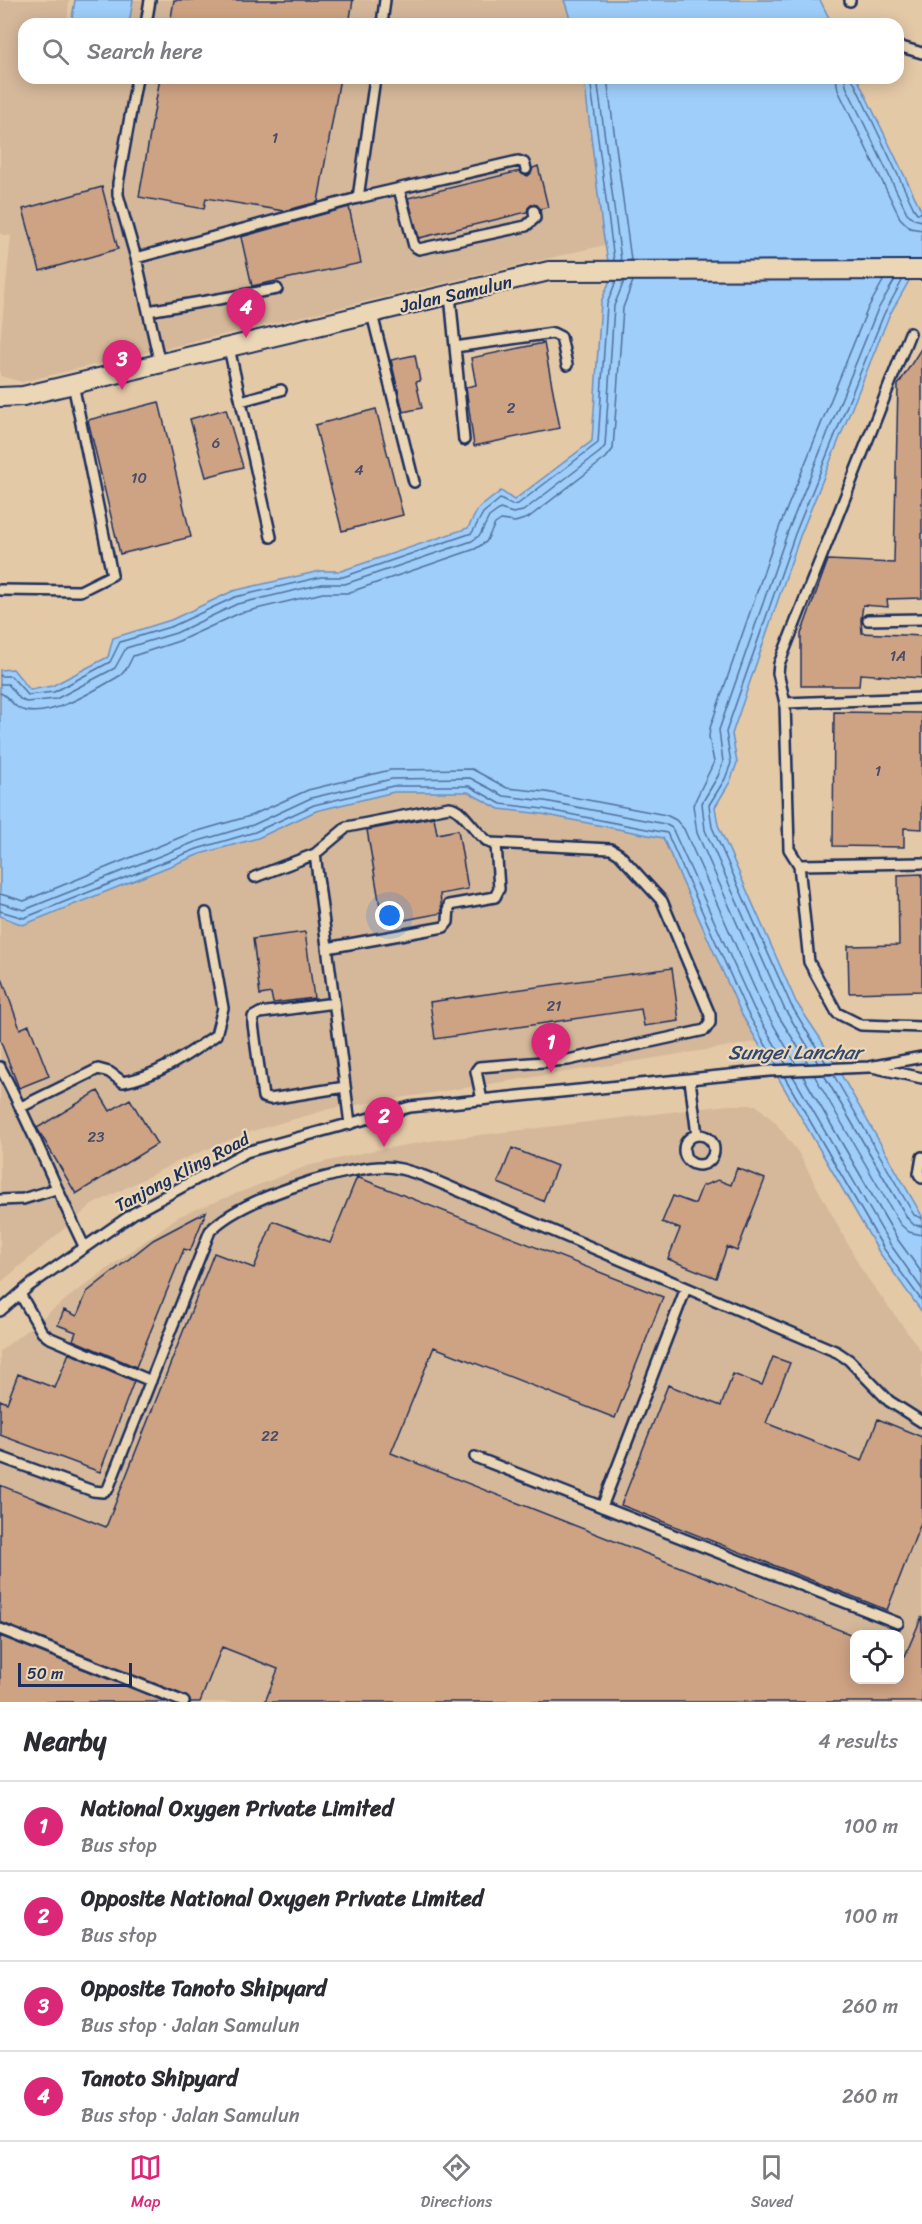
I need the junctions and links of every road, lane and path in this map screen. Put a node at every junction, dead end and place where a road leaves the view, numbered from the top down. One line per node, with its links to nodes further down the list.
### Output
1 (150, 0): 3 (lane)
2 (385, 0): 4 (lane)
3 (147, 18)
4 (383, 18)
5 (904, 48): 6 (lane)
6 (922, 53)
7 (135, 84): 13 (lane)
8 (374, 84): 11 (lane)
9 (526, 169): 10 (lane)
10 (399, 189): 11 (lane); 12 (lane)
11 (358, 198): 13 (lane)
12 (534, 211)
13 (136, 258): 17 (lane)
14 (922, 270): 16 (street, Jalan Samulun)
15 (277, 289): 17 (lane)
16 (450, 295): 18 (street, Jalan Samulun); 20 (lane)
17 (147, 311): 22 (lane)
18 (372, 314): 21 (street, Jalan Samulun); 29 (lane)
19 (910, 333): 35 (lane)
20 (455, 347): 23 (lane); 28 (lane)
21 (229, 348): 22 (street, Jalan Samulun); 27 (lane)
22 (160, 364): 24 (street, Jalan Samulun)
23 (567, 365)
24 (73, 384): 26 (street, Jalan Samulun); 31 (lane)
25 (281, 390): 27 (lane)
26 (0, 397)
27 (241, 401): 30 (lane)
28 (464, 440)
29 (414, 482)
30 (271, 537)
31 (0, 590)
32 (922, 619): 33 (lane)
33 (868, 620)
34 (922, 698): 35 (lane)
35 (785, 704): 39 (lane)
36 (496, 844): 37 (lane); 42 (lane); 51 (lane)
37 (315, 854): 40 (lane); 42 (lane)
38 (922, 863): 39 (lane)
39 (799, 865): 44 (lane)
40 (255, 877)
41 (206, 913): 52 (lane)
42 (327, 948): 43 (lane)
43 (334, 1003): 50 (lane); 50 (lane)
44 (922, 1027)
45 (922, 1057): 47 (lane, Tanjong Kling Road)
46 (0, 1067): 52 (lane)
47 (869, 1067): 48 (lane, Tanjong Kling Road); 49 (lane, Tanjong Kling Road)
48 (922, 1078)
49 (690, 1080): 51 (lane, Tanjong Kling Road); 54 (lane)
50 (345, 1087): 53 (lane)
51 (482, 1100): 53 (lane, Tanjong Kling Road)
52 (21, 1107): 57 (lane)
53 (350, 1124): 59 (lane, Tanjong Kling Road)
54 (697, 1135)
55 (922, 1157): 56 (lane)
56 (922, 1178)
57 (56, 1189): 58 (lane); 59 (lane)
58 (0, 1200)
59 (84, 1246): 61 (lane, Tanjong Kling Road)
60 (686, 1288): 63 (lane); 64 (lane); 67 (lane)
61 (20, 1294): 62 (lane, Tanjong Kling Road); 63 (lane)
62 (0, 1311)
63 (151, 1381): 65 (lane)
64 (922, 1422)
65 (0, 1456)
66 (475, 1457): 67 (lane)
67 (602, 1507): 68 (lane)
68 (898, 1623)
69 (0, 1629): 70 (lane)
70 (184, 1702)

